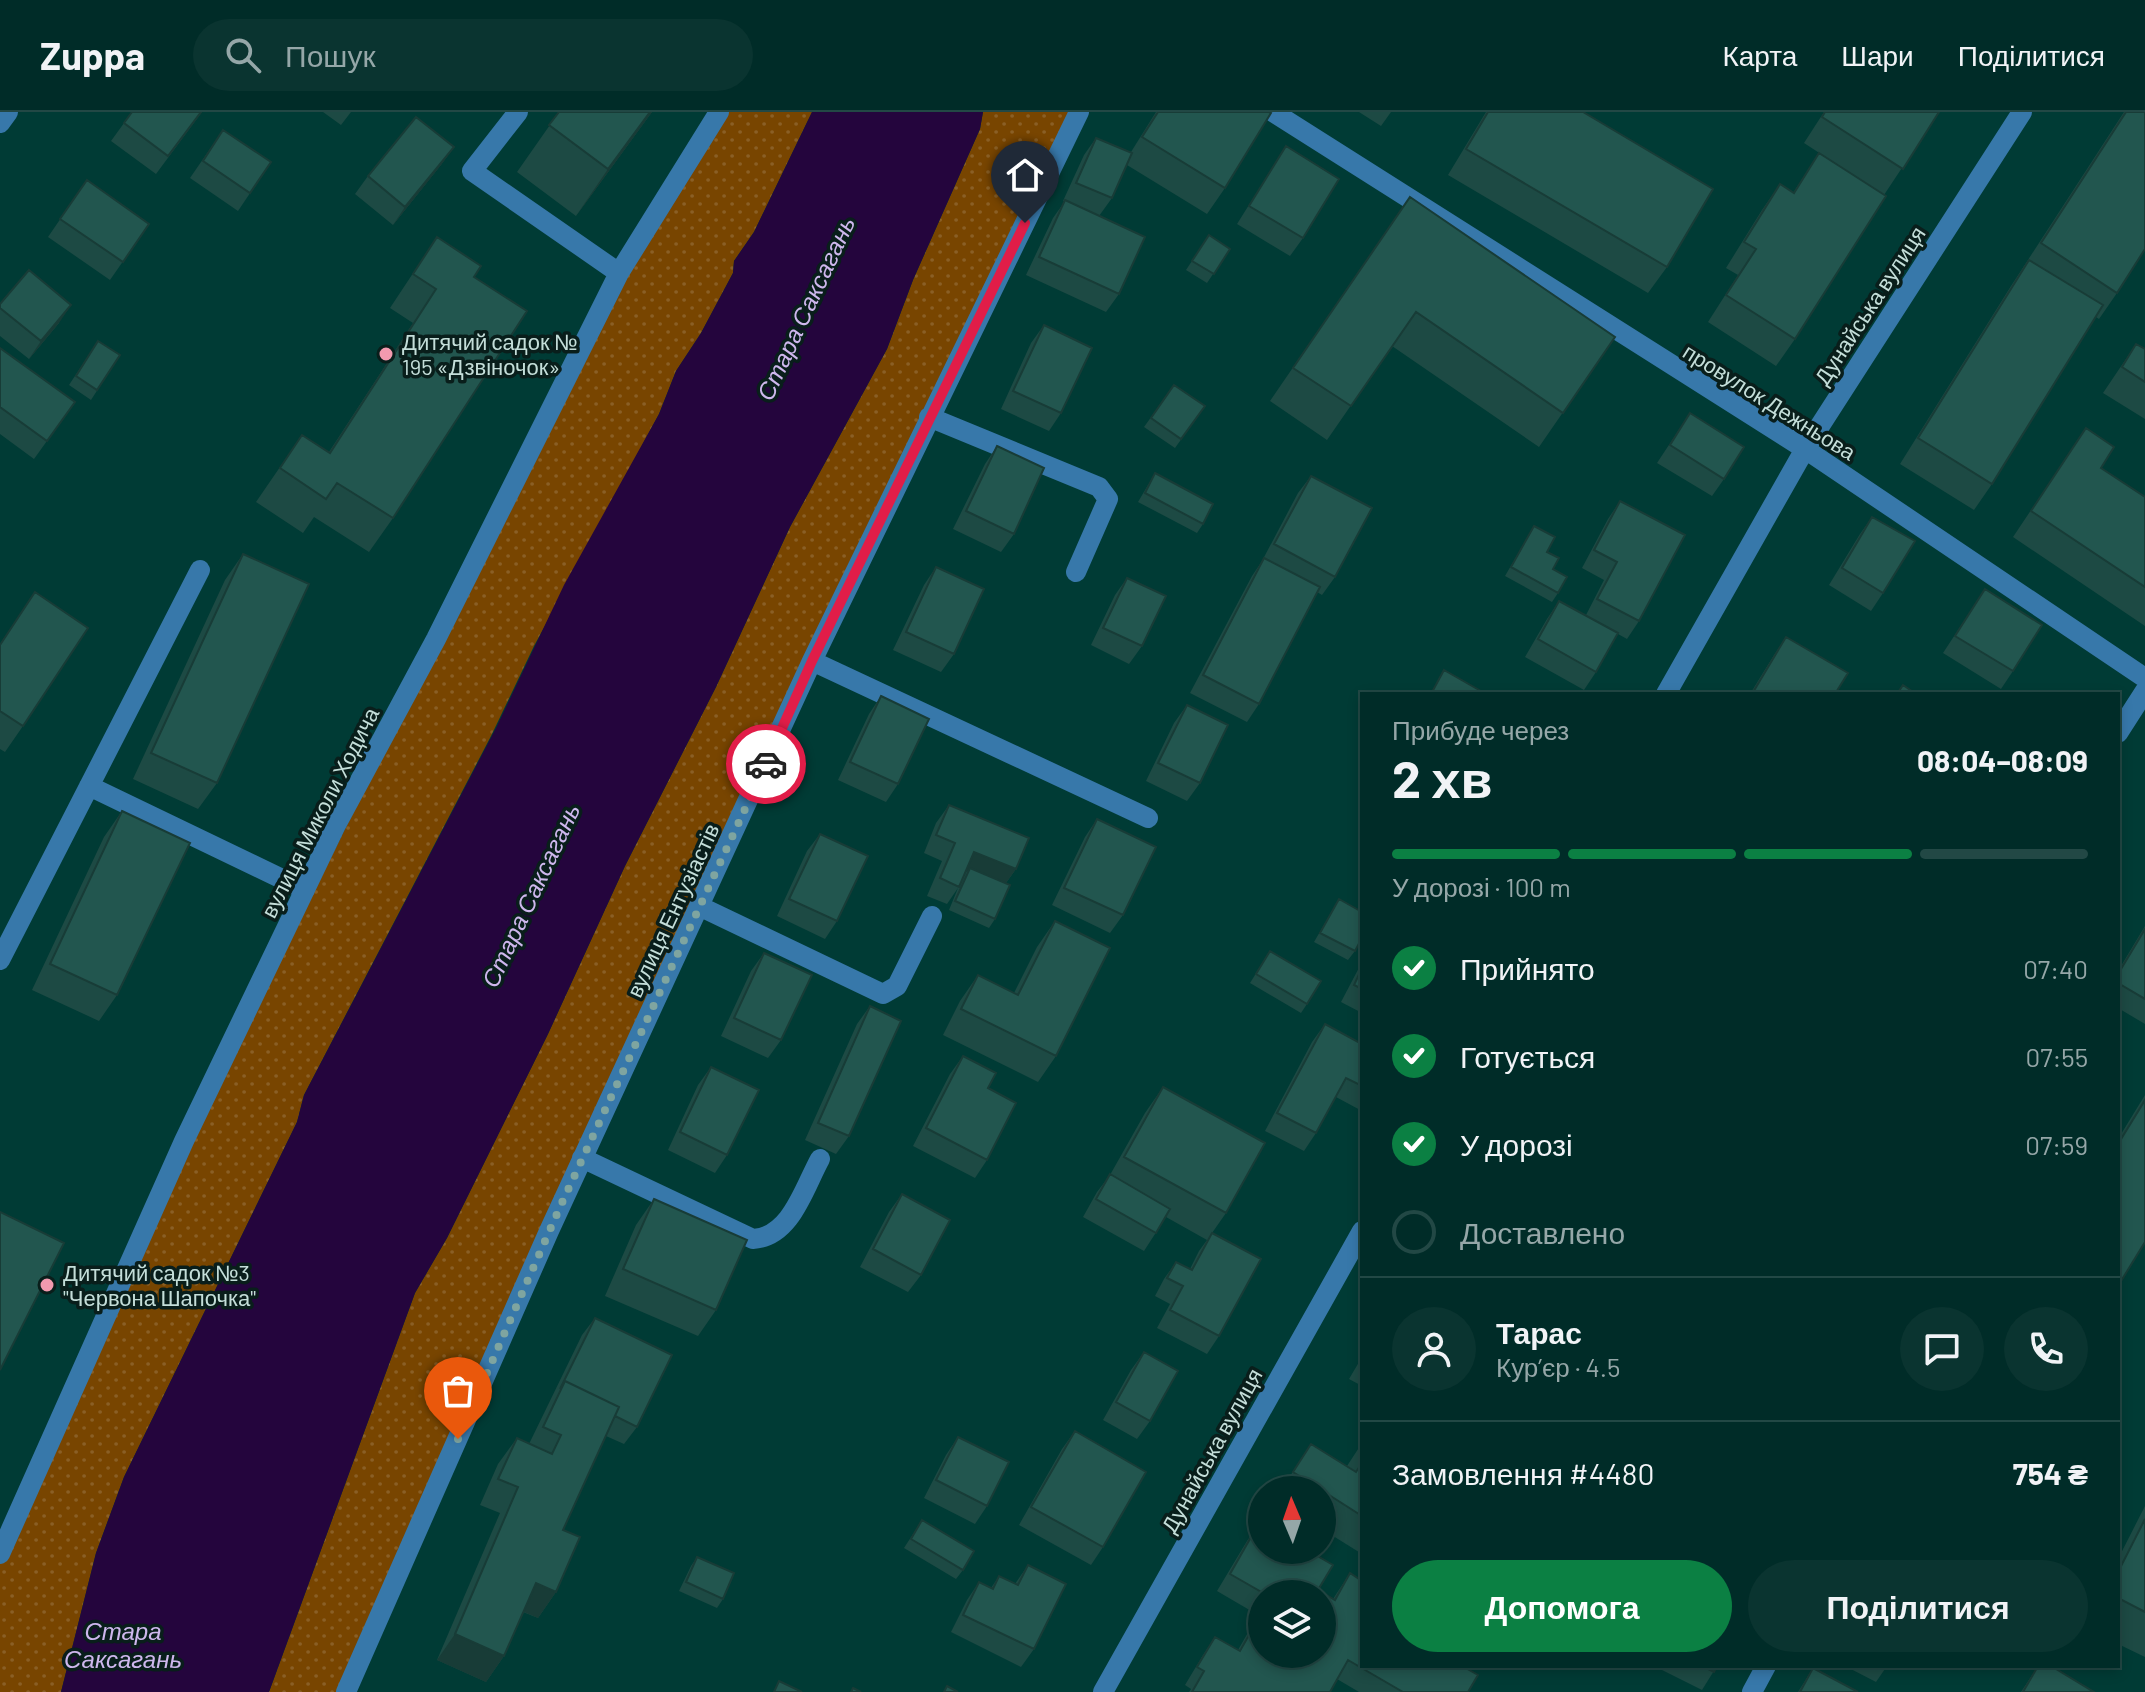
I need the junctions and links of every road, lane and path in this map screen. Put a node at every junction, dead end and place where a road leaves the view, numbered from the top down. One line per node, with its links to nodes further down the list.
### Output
1 (8, 112): 7 (street)
2 (518, 112): 8 (street)
3 (719, 112): 8 (street, вулиця Миколи Ходича)
4 (1079, 112): 9 (street, вулиця Ентузіастів)
5 (1273, 112): 10 (street, провулок Дежньова)
6 (2022, 112): 10 (street, Дунайська вулиця)
7 (0, 123)
8 (619, 273): 20 (street, вулиця Миколи Ходича)
9 (929, 417): 12 (street); 13 (street, вулиця Ентузіастів)
10 (1805, 449): 14 (street, провулок Дежньова); 16 (street, Дунайська вулиця)
11 (200, 570): 18 (street)
12 (1076, 572)
13 (812, 661): 19 (street); 21 (street, вулиця Ентузіастів)
14 (2145, 678)
15 (2145, 691): 17 (street)
16 (1667, 692)
17 (2120, 730)
18 (89, 786): 20 (street); 23 (street)
19 (1148, 818)
20 (305, 890): 27 (street, вулиця Миколи Ходича)
21 (701, 907): 22 (street); 24 (street, вулиця Ентузіастів)
22 (932, 916)
23 (0, 960)
24 (582, 1158): 25 (street); 29 (street, вулиця Ентузіастів)
25 (820, 1159)
26 (1360, 1235): 30 (street, Дунайська вулиця)
27 (0, 1554)
28 (1765, 1668): 31 (street)
29 (346, 1692)
30 (1103, 1692)
31 (1752, 1692)

